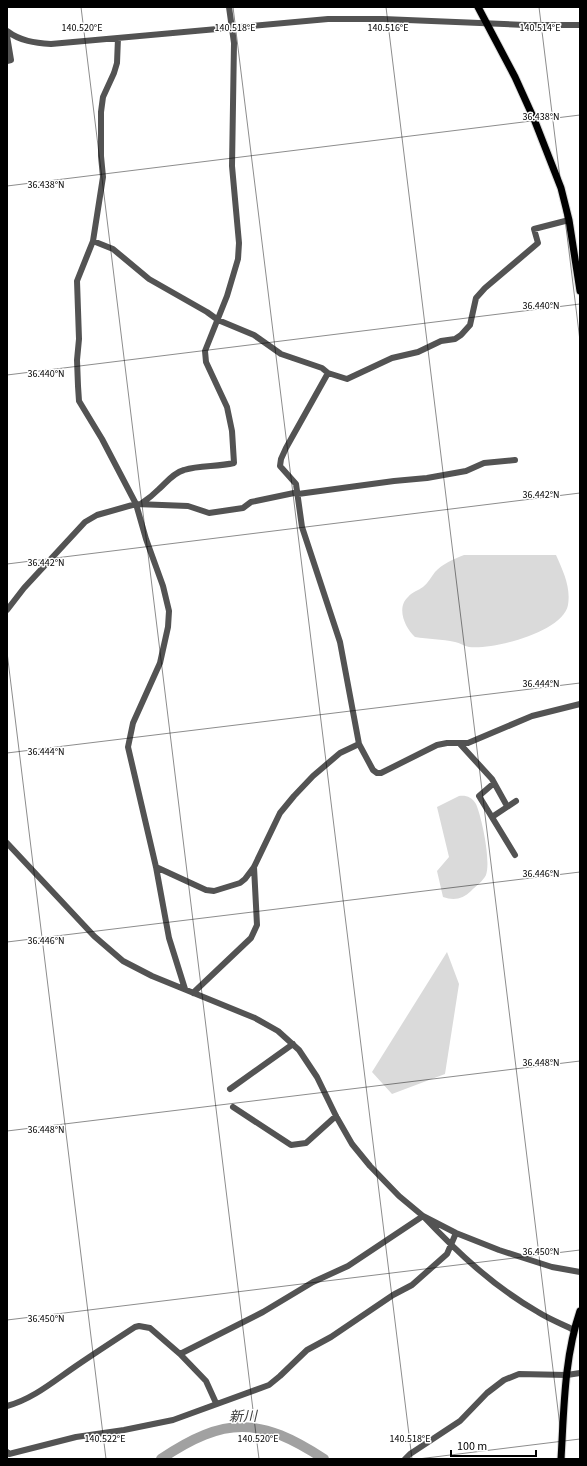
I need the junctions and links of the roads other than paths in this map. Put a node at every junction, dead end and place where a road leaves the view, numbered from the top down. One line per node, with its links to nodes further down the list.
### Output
1 (229, 7): 5 (street)
2 (478, 7): 3 (main road)
3 (485, 22): 4 (street); 5 (street); 10 (main road)
4 (580, 25)
5 (232, 28): 8 (street); 13 (street)
6 (7, 32): 8 (street)
7 (7, 36): 9 (street)
8 (118, 38): 11 (street)
9 (7, 61)
10 (569, 220): 12 (main road); 14 (street)
11 (93, 240): 13 (street); 17 (street)
12 (580, 291)
13 (218, 320): 14 (street); 17 (street)
14 (328, 373): 16 (street)
15 (515, 460): 16 (street)
16 (298, 494): 17 (street); 20 (street)
17 (139, 503): 18 (street); 28 (street)
18 (7, 610)
19 (580, 704): 21 (street)
20 (359, 744): 21 (street); 29 (street)
21 (460, 744): 22 (street)
22 (494, 783): 24 (street); 25 (street)
23 (516, 801): 24 (street)
24 (507, 806): 25 (street)
25 (492, 817): 27 (street)
26 (7, 843): 30 (street)
27 (515, 855)
28 (156, 867): 29 (street); 30 (street)
29 (254, 867): 31 (street)
30 (185, 989): 31 (street)
31 (193, 993): 32 (street)
32 (293, 1044): 33 (street); 35 (street)
33 (230, 1089)
34 (233, 1107): 35 (street)
35 (336, 1116): 36 (street)
36 (423, 1216): 37 (street); 38 (street); 42 (street)
37 (456, 1234): 38 (street); 39 (street)
38 (450, 1246): 41 (street); 45 (street)
39 (580, 1272)
40 (579, 1315): 41 (main road)
41 (574, 1330): 44 (main road)
42 (180, 1354): 45 (street); 46 (street)
43 (580, 1373): 44 (street)
44 (567, 1375): 48 (street); 49 (main road)
45 (216, 1403): 47 (street)
46 (7, 1406)
47 (9, 1455)
48 (405, 1459)
49 (561, 1459)

